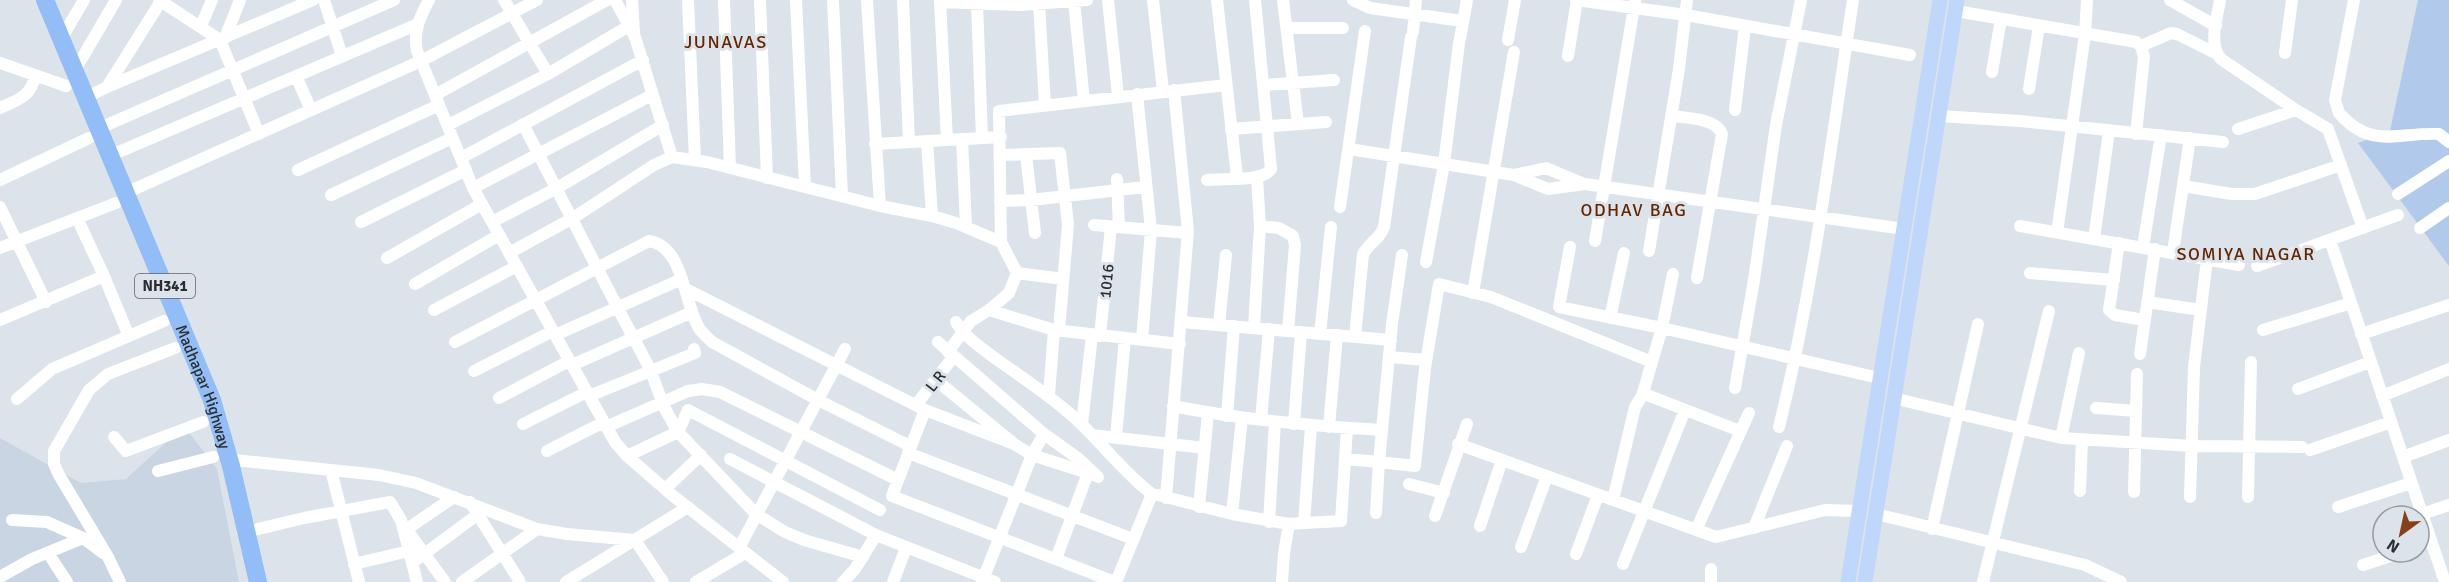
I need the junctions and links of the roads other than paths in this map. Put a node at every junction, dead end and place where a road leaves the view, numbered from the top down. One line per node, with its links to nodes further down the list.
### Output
1 (36, 0): 443 (highway, Madhapar Highway / NH341)
2 (45, 0): 444 (highway, Madhapar Highway / NH341)
3 (84, 0): 70 (street)
4 (116, 0): 86 (street)
5 (212, 0): 61 (street)
6 (240, 0): 72 (street)
7 (313, 0): 72 (street)
8 (324, 0): 62 (street)
9 (393, 0): 62 (street)
10 (441, 0): 51 (street)
11 (504, 0): 55 (street)
12 (537, 0): 55 (street)
13 (607, 0): 74 (street)
14 (615, 0): 68 (street)
15 (632, 0): 68 (street)
16 (688, 0): 148 (street)
17 (724, 0): 152 (street)
18 (760, 0): 158 (street)
19 (795, 0): 165 (street)
20 (833, 0): 174 (street)
21 (867, 0): 139 (street)
22 (903, 0): 136 (street)
23 (1087, 0): 46 (street)
24 (1108, 0): 103 (street)
25 (1153, 0): 99 (street)
26 (1217, 0): 94 (street)
27 (1255, 0): 95 (street)
28 (1283, 0): 66 (street)
29 (1353, 0): 54 (street)
30 (1416, 0): 56 (street)
31 (1467, 0): 59 (street)
32 (1515, 0): 73 (street)
33 (1576, 0): 49 (street); 82 (street)
34 (1687, 0): 57 (street)
35 (1801, 0): 69 (street)
36 (1853, 0): 75 (street)
37 (1940, 0): 201 (main road)
38 (2087, 0): 71 (street)
39 (2170, 0): 65 (street)
40 (2220, 0): 65 (street)
41 (2292, 0): 79 (street)
42 (2354, 0): 138 (street)
43 (160, 1): 53 (street); 97 (street)
44 (940, 1): 47 (street); 134 (street)
45 (1057, 1): 46 (street); 50 (street)
46 (1074, 1): 106 (street)
47 (977, 3): 48 (street); 131 (street)
48 (1020, 3): 50 (street)
49 (1634, 3): 57 (street); 167 (street)
50 (1039, 4): 107 (street)
51 (426, 5): 60 (street)
52 (1956, 5): 58 (street); 113 (main road)
53 (178, 6): 61 (street)
54 (1370, 8): 56 (street); 140 (street)
55 (512, 14): 74 (street); 84 (street)
56 (1415, 14): 59 (street); 145 (street)
57 (1686, 15): 63 (street); 112 (street)
58 (2001, 19): 64 (street); 88 (street)
59 (1462, 21): 150 (street)
60 (418, 24): 81 (street); 84 (street)
61 (201, 26): 72 (street)
62 (333, 26): 81 (street); 87 (street)
63 (1745, 26): 69 (street); 110 (street)
64 (2039, 26): 71 (street); 98 (street)
65 (2216, 26): 78 (street)
66 (1287, 28): 67 (street); 93 (street)
67 (1343, 28)
68 (632, 32): 83 (street); 89 (street)
69 (1794, 33): 75 (street); 185 (street)
70 (64, 34)
71 (2085, 34): 76 (street); 120 (street)
72 (222, 39): 87 (street); 97 (street)
73 (1508, 40)
74 (530, 43): 89 (street); 105 (street)
75 (1846, 44): 80 (street); 190 (street)
76 (2141, 46): 78 (street); 126 (street)
77 (1514, 52): 155 (street)
78 (2215, 53): 111 (street)
79 (2285, 53)
80 (1910, 55)
81 (342, 56): 91 (street)
82 (1568, 56)
83 (643, 60): 101 (street); 115 (street)
84 (421, 61): 105 (street); 109 (street)
85 (0, 63): 90 (street)
86 (78, 64)
87 (232, 69): 104 (street); 121 (street)
88 (1992, 72)
89 (548, 74): 117 (street)
90 (35, 75): 96 (street); 108 (street)
91 (296, 76): 104 (street); 109 (street)
92 (1334, 80): 93 (street)
93 (1293, 81): 95 (street); 116 (street)
94 (1226, 85): 99 (street); 122 (street)
95 (1264, 85): 119 (street)
96 (66, 86)
97 (107, 87): 102 (street)
98 (2028, 89)
99 (1169, 91): 100 (street); 205 (street)
100 (1137, 94): 103 (street); 166 (street)
101 (652, 95): 118 (street); 142 (street)
102 (89, 96)
103 (1118, 96): 106 (street)
104 (244, 98): 125 (street); 141 (street)
105 (437, 100): 117 (street); 153 (street)
106 (1084, 100): 107 (street)
107 (1046, 105): 128 (street)
108 (0, 108)
109 (311, 110): 125 (street)
110 (1735, 110)
111 (2296, 111): 123 (street); 151 (street)
112 (1672, 116): 173 (street); 178 (street)
113 (1939, 116): 120 (street); 308 (main road)
114 (1326, 122): 116 (street)
115 (523, 124): 142 (street); 147 (street)
116 (1299, 124): 119 (street)
117 (447, 125): 130 (street)
118 (663, 125): 146 (street); 169 (street)
119 (1267, 125): 122 (street); 159 (street)
120 (2072, 126): 124 (street); 203 (street)
121 (102, 127)
122 (1231, 129): 157 (street)
123 (2238, 129)
124 (2109, 131): 126 (street); 207 (street)
125 (259, 134): 170 (street)
126 (2136, 134): 127 (street)
127 (2161, 135): 132 (street); 215 (street)
128 (1001, 136): 131 (street); 143 (street)
129 (90, 138): 160 (street)
130 (452, 138): 147 (street); 172 (street)
131 (982, 138): 133 (street)
132 (2190, 138): 137 (street); 164 (street)
133 (962, 139): 134 (street); 194 (street)
134 (946, 140): 135 (street)
135 (927, 141): 136 (street); 187 (street)
136 (909, 142): 139 (street)
137 (2223, 142)
138 (2449, 142)
139 (875, 144): 181 (street)
140 (1349, 149): 145 (street); 183 (street)
141 (114, 154)
142 (538, 154): 168 (street); 169 (street)
143 (1001, 155): 144 (street); 177 (street)
144 (1026, 155): 175 (street); 176 (street)
145 (1395, 156): 150 (street); 273 (street)
146 (672, 157): 148 (street); 189 (street)
147 (461, 158): 154 (street)
148 (695, 160): 152 (street)
149 (2449, 161): 171 (street)
150 (1444, 164): 155 (street); 224 (street)
151 (2341, 165): 164 (street); 199 (street)
152 (730, 168): 158 (street)
153 (298, 170)
154 (466, 170): 168 (street); 191 (street)
155 (1493, 172): 156 (street); 238 (street)
156 (1514, 175): 163 (street); 163 (street)
157 (1237, 177): 159 (street); 161 (street)
158 (767, 178): 165 (street)
159 (1257, 178): 195 (street)
160 (0, 180)
161 (1207, 180)
162 (1117, 184): 166 (street); 175 (street); 197 (street, 1016)
163 (1585, 184): 167 (street)
164 (2183, 186): 217 (street)
165 (806, 187): 174 (street)
166 (1145, 187): 202 (street)
167 (1604, 187): 173 (street); 210 (street)
168 (473, 188): 180 (street)
169 (557, 188): 189 (street); 192 (street)
170 (130, 191)
171 (2398, 194)
172 (331, 195)
173 (1659, 195): 178 (street); 216 (street)
174 (842, 196): 181 (street)
175 (1065, 196): 176 (street); 234 (street)
176 (1031, 200): 177 (street); 204 (street)
177 (1000, 201): 211 (street)
178 (1709, 202): 185 (street); 233 (street)
179 (116, 203): 188 (street)
180 (482, 204): 192 (street); 222 (street)
181 (880, 206): 187 (street)
182 (0, 207): 209 (street)
183 (1340, 207)
184 (2449, 208): 200 (street)
185 (1764, 211): 190 (street); 281 (street)
186 (2398, 215): 199 (street)
187 (932, 216): 194 (street)
188 (77, 218): 209 (street); 232 (street)
189 (573, 218): 218 (street); 228 (street)
190 (1821, 218): 201 (street); 289 (street)
191 (361, 222)
192 (492, 222): 206 (street)
193 (1094, 225): 197 (street)
194 (966, 226): 211 (street)
195 (1260, 226): 259 (street); 264 (street)
196 (2020, 226): 203 (street)
197 (1115, 227): 202 (street); 270 (street, 1016)
198 (1331, 227): 268 (street)
199 (2363, 228): 208 (street)
200 (2420, 228)
201 (1904, 229): 299 (main road)
202 (1151, 230): 205 (street); 275 (street)
203 (2057, 232): 207 (street)
204 (1035, 233)
205 (1188, 233): 254 (street)
206 (499, 235): 218 (street); 236 (street)
207 (2094, 239): 212 (street)
208 (2331, 240): 227 (street); 242 (street)
209 (17, 241): 214 (street); 240 (street)
210 (1595, 241)
211 (1002, 242): 229 (street)
212 (2119, 243): 215 (street); 235 (street)
213 (1570, 247): 250 (street)
214 (0, 248)
215 (2149, 248): 217 (street); 241 (street)
216 (1649, 251)
217 (2173, 252): 223 (street)
218 (509, 253): 226 (street)
219 (1624, 253): 250 (street)
220 (1226, 255): 256 (street)
221 (1402, 255): 276 (street)
222 (387, 258)
223 (2208, 259): 225 (street); 247 (street)
224 (1426, 262)
225 (2239, 265)
226 (517, 266): 239 (street); 245 (street)
227 (2257, 266)
228 (599, 269): 237 (street); 239 (street); 244 (street)
229 (1017, 273): 234 (street); 246 (street, L R)
230 (2030, 273): 235 (street)
231 (1674, 274): 260 (street)
232 (105, 276): 240 (street); 267 (street)
233 (1697, 278)
234 (1064, 279): 262 (street)
235 (2114, 280): 252 (street)
236 (415, 284)
237 (684, 284): 244 (street); 249 (street); 294 (street)
238 (1473, 293): 288 (street); 290 (street)
239 (535, 299): 266 (street); 277 (street)
240 (46, 302): 251 (street)
241 (2147, 302): 247 (street); 252 (street)
242 (2351, 303): 263 (street); 269 (street)
243 (2449, 305): 269 (street)
244 (618, 309): 266 (street); 272 (street)
245 (434, 310)
246 (989, 310): 258 (street, L R); 262 (street)
247 (2201, 310): 352 (street)
248 (2049, 311): 336 (street)
249 (692, 312): 272 (street); 310 (street)
250 (1610, 318): 260 (street)
251 (0, 320)
252 (2144, 320): 286 (street)
253 (164, 321): 267 (street)
254 (1182, 321): 256 (street); 279 (street)
255 (1978, 324): 319 (street)
256 (1219, 325): 257 (street)
257 (1234, 326): 259 (street); 320 (street)
258 (959, 327): 285 (street, L R); 304 (street)
259 (1254, 328): 261 (street)
260 (1662, 328): 281 (street); 290 (street)
261 (1269, 329): 264 (street); 322 (street)
262 (1056, 330): 270 (street); 304 (street)
263 (2263, 330)
264 (1288, 331): 265 (street)
265 (1301, 332): 268 (street); 328 (street)
266 (554, 333): 293 (street); 297 (street)
267 (128, 334): 309 (street)
268 (1320, 334): 271 (street)
269 (2361, 334): 292 (street)
270 (1096, 335): 274 (street); 327 (street, 1016)
271 (1337, 335): 273 (street); 332 (street)
272 (635, 337): 293 (street); 295 (street)
273 (1355, 337): 276 (street)
274 (1125, 338): 275 (street); 343 (street)
275 (1142, 340): 279 (street)
276 (1390, 340): 287 (street)
277 (455, 342)
278 (938, 342): 285 (street)
279 (1180, 344): 312 (street)
280 (175, 348): 431 (street)
281 (1743, 348): 289 (street); 301 (street)
282 (694, 349): 295 (street)
283 (845, 349): 294 (street)
284 (2079, 353): 344 (street)
285 (951, 354): 300 (street, L R); 340 (street)
286 (2140, 354)
287 (1389, 357): 288 (street); 335 (street)
288 (1426, 360): 367 (street)
289 (1796, 360): 299 (street); 333 (street)
290 (1652, 362): 305 (street)
291 (2251, 362): 354 (street)
292 (2370, 362): 302 (street); 306 (street)
293 (571, 363): 303 (street); 307 (street)
294 (837, 364): 310 (street); 313 (street)
295 (650, 369): 303 (street); 311 (street)
296 (2449, 369): 306 (street)
297 (474, 371)
298 (2137, 374): 316 (street)
299 (1879, 378): 397 (main road)
300 (936, 380): 313 (street, L R); 347 (street)
301 (1735, 388)
302 (2298, 389)
303 (588, 394): 326 (street); 330 (street)
304 (1049, 395): 327 (street)
305 (1642, 396): 315 (street); 387 (street)
306 (2382, 396): 325 (street)
307 (499, 398)
308 (1893, 398): 319 (street); 402 (main road)
309 (17, 399)
310 (818, 400): 339 (street); 355 (street)
311 (662, 403): 330 (street); 338 (street); 339 (street)
312 (1173, 406): 317 (street); 348 (street)
313 (920, 408): 347 (street); 355 (street, L R)
314 (2096, 408): 316 (street)
315 (1685, 410): 337 (street); 396 (street)
316 (2136, 411): 350 (street)
317 (1208, 413): 320 (street); 353 (street)
318 (1749, 413): 337 (street)
319 (1959, 414): 336 (street); 414 (street)
320 (1227, 417): 321 (street)
321 (1242, 418): 322 (street); 401 (street)
322 (1261, 420): 324 (street)
323 (203, 422): 342 (street)
324 (1275, 422): 328 (street); 407 (street)
325 (2391, 422): 354 (street); 360 (street)
326 (523, 424)
327 (1082, 424): 341 (street)
328 (1294, 424): 331 (street)
329 (1467, 424): 349 (street)
330 (605, 425): 356 (street); 359 (street)
331 (1311, 426): 332 (street); 408 (street)
332 (1329, 427): 334 (street)
333 (1779, 427)
334 (1347, 428): 335 (street); 363 (street)
335 (1382, 430): 367 (street)
336 (2021, 430): 344 (street); 423 (street)
337 (1740, 431): 415 (street)
338 (678, 432): 357 (street); 359 (street); 366 (street)
339 (800, 432): 366 (street); 372 (street)
340 (1044, 434): 358 (street); 370 (street)
341 (1092, 435): 343 (street); 381 (street)
342 (114, 437)
343 (1116, 437): 348 (street)
344 (2061, 438): 345 (street)
345 (2082, 440): 350 (street); 377 (street)
346 (2449, 440): 360 (street)
347 (1014, 444): 358 (street)
348 (1170, 444): 353 (street); 386 (street)
349 (1458, 444): 365 (street); 380 (street)
350 (2135, 444): 352 (street); 378 (street)
351 (1787, 446): 412 (street)
352 (2192, 446): 354 (street); 384 (street)
353 (1205, 448): 392 (street)
354 (2248, 448): 385 (street)
355 (909, 449): 372 (street, L R); 379 (street)
356 (547, 451)
357 (701, 455): 376 (street); 400 (street)
358 (1032, 455): 370 (street); 379 (street)
359 (627, 456): 376 (street)
360 (2403, 457): 374 (street)
361 (213, 458): 368 (street)
362 (730, 459): 373 (street)
363 (1345, 459): 367 (street); 408 (street)
364 (234, 460): 369 (street)
365 (1502, 460): 371 (street); 411 (street)
366 (785, 461): 373 (street); 394 (street)
367 (1379, 462): 399 (street)
368 (158, 471)
369 (331, 471): 383 (street); 395 (street)
370 (1088, 473): 404 (street)
371 (1547, 476): 382 (street); 424 (street)
372 (898, 480): 418 (street)
373 (773, 483): 400 (street); 417 (street)
374 (2411, 483): 389 (street); 393 (street)
375 (1409, 484): 380 (street)
376 (665, 489): 391 (street)
377 (2080, 491)
378 (2134, 492)
379 (1018, 493): 404 (street); 418 (street)
380 (1443, 493): 405 (street)
381 (1152, 494): 386 (street); 420 (street)
382 (1598, 495): 387 (street); 429 (street)
383 (454, 497): 388 (street); 410 (street)
384 (2190, 497)
385 (2247, 497)
386 (1166, 498): 392 (street)
387 (1613, 500): 396 (street)
388 (470, 502): 403 (street); 413 (street)
389 (2418, 504)
390 (2449, 506): 398 (street)
391 (688, 507): 421 (street); 426 (street)
392 (1199, 507): 401 (street)
393 (2338, 507)
394 (880, 510)
395 (340, 511): 410 (street); 416 (street); 436 (street)
396 (1644, 511): 415 (street); 437 (street)
397 (1860, 511): 412 (street); 458 (main road)
398 (2431, 511)
399 (1376, 513)
400 (756, 514): 426 (street); 433 (street)
401 (1232, 514): 407 (street)
402 (1876, 514): 414 (street); 459 (main road)
403 (477, 515): 428 (street); 430 (street)
404 (1073, 515): 420 (street); 434 (street)
405 (1435, 516)
406 (12, 520): 419 (street)
407 (1269, 522): 409 (street)
408 (1304, 523): 409 (street)
409 (1289, 524): 457 (street)
410 (404, 525): 430 (street); 432 (street)
411 (1480, 526)
412 (1754, 528): 415 (street)
413 (537, 529): 421 (street); 428 (street)
414 (1932, 529): 423 (street)
415 (1696, 530)
416 (250, 531)
417 (876, 535): 425 (street); 433 (street)
418 (1000, 537): 434 (street); 440 (street)
419 (83, 538): 427 (street); 431 (street)
420 (1133, 539): 456 (street)
421 (635, 540): 450 (street); 451 (street)
422 (2432, 542): 462 (street)
423 (1994, 544): 460 (street); 461 (street)
424 (1521, 547)
425 (906, 548): 440 (street); 455 (street)
426 (742, 550): 452 (street); 453 (street)
427 (48, 552): 439 (street); 441 (street)
428 (502, 554): 448 (street); 449 (street)
429 (1576, 554)
430 (424, 555): 432 (street); 447 (street)
431 (108, 557): 442 (street)
432 (410, 557): 436 (street); 446 (street)
433 (863, 557): 454 (street)
434 (1056, 559): 456 (street)
435 (2371, 562): 438 (street)
436 (354, 564): 445 (street)
437 (1623, 564)
438 (2363, 565)
439 (0, 577)
440 (987, 580)
441 (67, 582)
442 (120, 582)
443 (247, 582)
444 (258, 582)
445 (359, 582)
446 (417, 582)
447 (445, 582)
448 (462, 582)
449 (520, 582)
450 (566, 582)
451 (663, 582)
452 (696, 582)
453 (783, 582)
454 (843, 582)
455 (893, 582)
456 (1116, 582)
457 (1282, 582)
458 (1848, 582)
459 (1865, 582)
460 (1983, 582)
461 (2121, 582)
462 (2445, 582)

